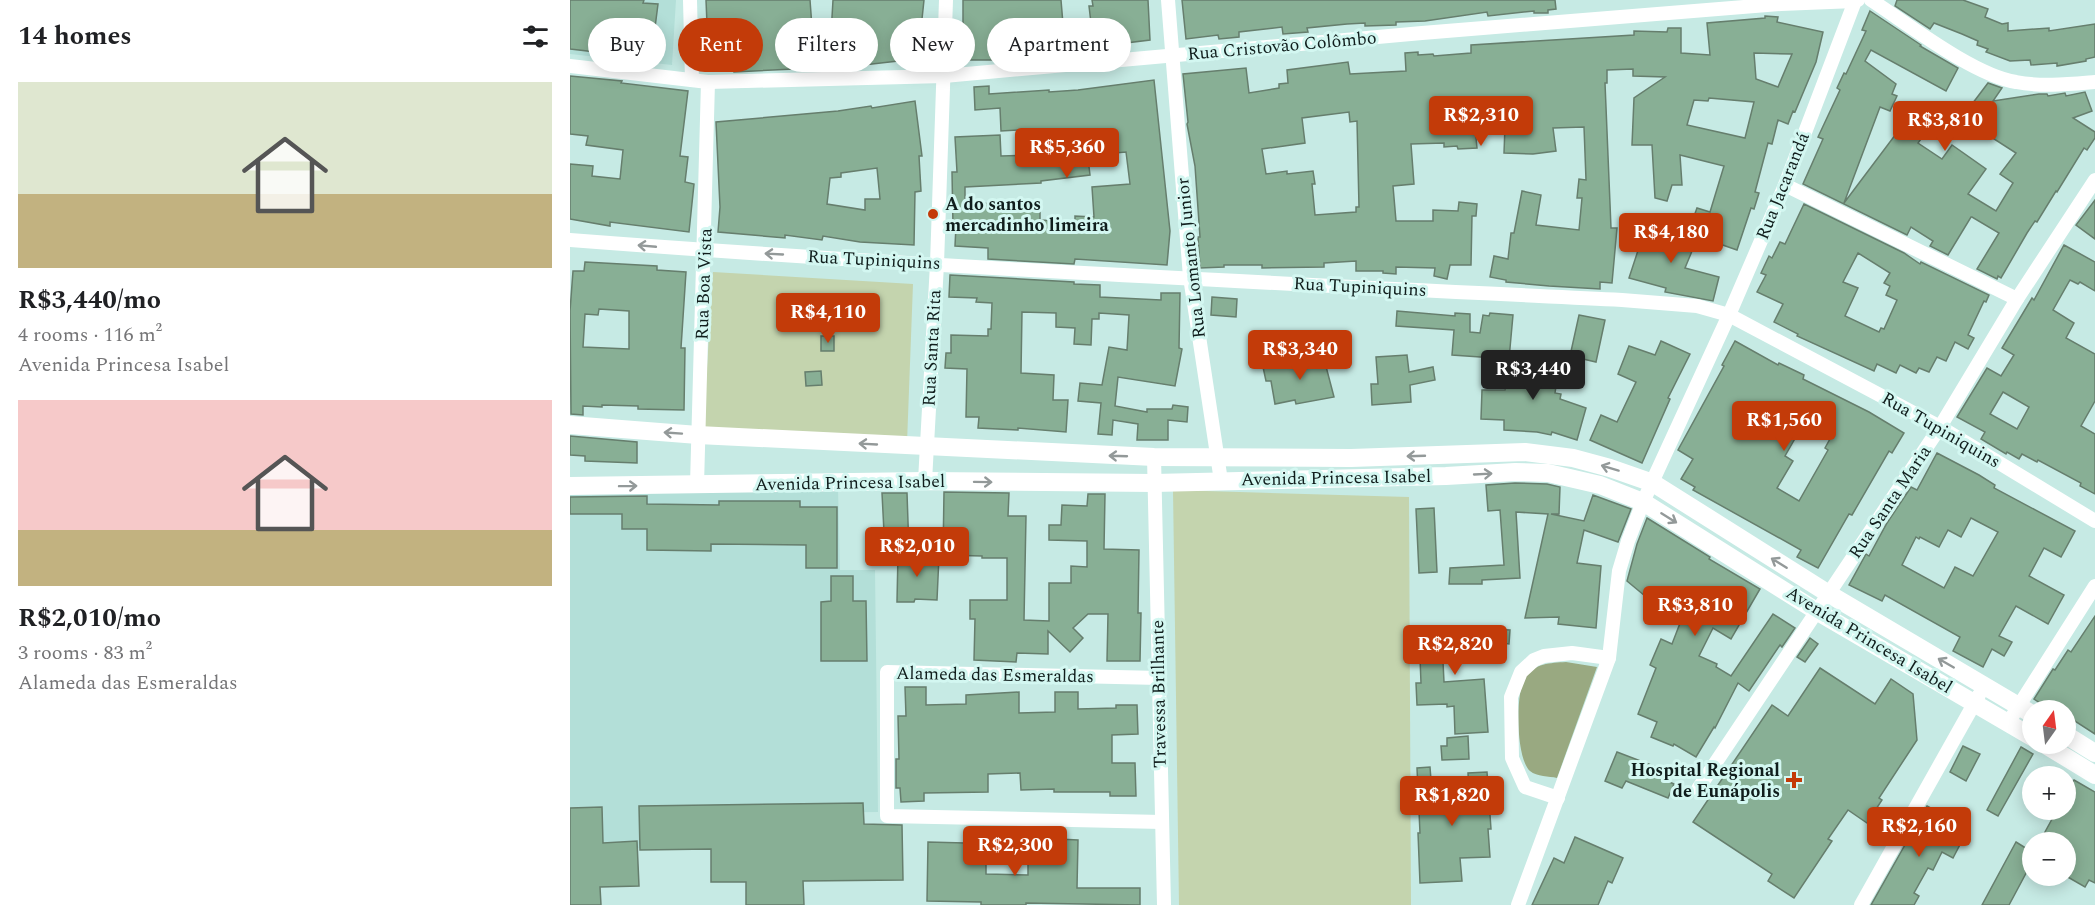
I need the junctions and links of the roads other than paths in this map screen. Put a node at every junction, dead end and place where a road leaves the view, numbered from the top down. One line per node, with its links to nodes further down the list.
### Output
1 (690, 0): 9 (street)
2 (946, 0): 8 (street, Rua Santa Rita)
3 (1168, 0): 6 (street, Rua Lomanto Junior)
4 (1856, 0): 6 (street, Rua Cristovão Colômbo); 13 (street, Rua Jacarandá)
5 (1871, 0): 11 (street)
6 (1173, 56): 8 (street, Rua Cristovão Colômbo); 17 (street, Rua Lomanto Junior)
7 (570, 66): 9 (street, Rua Cristovão Colômbo)
8 (944, 76): 10 (street, Rua Cristovão Colômbo); 16 (street, Rua Santa Rita)
9 (692, 80): 10 (street, Rua Cristovão Colômbo)
10 (708, 82): 15 (street, Rua Boa Vista)
11 (2095, 82)
12 (2095, 180): 18 (street, Rua Santa Maria)
13 (1785, 185): 18 (street); 19 (street, Rua Jacarandá)
14 (570, 240): 15 (street, Rua Tupiniquins, one-way to 14)
15 (705, 250): 16 (street, Rua Tupiniquins, one-way to 15); 22 (street, Rua Boa Vista)
16 (937, 264): 17 (street, Rua Tupiniquins); 23 (street, Rua Santa Rita)
17 (1190, 278): 19 (street, Rua Tupiniquins); 26 (street, Rua Lomanto Junior)
18 (2017, 299): 21 (street, Rua Santa Maria)
19 (1729, 315): 21 (street, Rua Tupiniquins); 31 (street, Rua Jacarandá)
20 (570, 425): 22 (main road, Avenida Princesa Isabel, one-way to 20)
21 (1940, 427): 35 (street, Rua Tupiniquins); 37 (street, Rua Santa Maria)
22 (698, 435): 23 (main road, Avenida Princesa Isabel, one-way to 22); 32 (street, Rua Boa Vista)
23 (926, 447): 24 (main road, Avenida Princesa Isabel); 27 (street, Rua Santa Rita)
24 (1058, 454): 25 (main road, Avenida Princesa Isabel, one-way to 24); 29 (main road)
25 (1154, 458): 26 (main road, Avenida Princesa Isabel); 30 (street, Travessa Brilhante)
26 (1218, 458): 28 (street, Rua Lomanto Junior); 31 (main road, Avenida Princesa Isabel, one-way to 26)
27 (925, 481): 29 (main road, Avenida Princesa Isabel, one-way to 29); 32 (main road, Avenida Princesa Isabel)
28 (1221, 481): 30 (main road, Avenida Princesa Isabel); 34 (main road, Avenida Princesa Isabel, one-way to 34)
29 (1059, 482): 30 (main road, Avenida Princesa Isabel)
30 (1154, 483): 40 (street, Travessa Brilhante)
31 (1653, 483): 34 (street, Rua Jacarandá); 37 (main road, Avenida Princesa Isabel, one-way to 31)
32 (697, 485): 33 (main road, Avenida Princesa Isabel, one-way to 32)
33 (570, 486)
34 (1643, 502): 38 (main road, Avenida Princesa Isabel, one-way to 38); 39 (street, Rua Jacarandá)
35 (2095, 521)
36 (2095, 586): 42 (street)
37 (1829, 594): 38 (street, Rua Santa Maria); 41 (main road, Avenida Princesa Isabel, one-way to 37)
38 (1818, 612): 43 (main road, Avenida Princesa Isabel); 52 (street, Rua Santa Maria)
39 (1609, 658): 53 (street, Rua Jacarandá); 53 (street)
40 (1160, 678): 54 (street, Travessa Brilhante); 54 (street, Alameda das Esmeraldas)
41 (1985, 686): 43 (street); 44 (main road, Avenida Princesa Isabel)
42 (2031, 700)
43 (1974, 703): 46 (main road, Avenida Princesa Isabel); 57 (street)
44 (2022, 708)
45 (2022, 712): 46 (street)
46 (2008, 723): 47 (main road, Avenida Princesa Isabel)
47 (2022, 731)
48 (2076, 741): 49 (main road)
49 (2095, 753)
50 (2060, 754): 51 (main road)
51 (2095, 775)
52 (1698, 789)
53 (1558, 798): 56 (street, Rua Jacarandá)
54 (1162, 822): 55 (street, Travessa Brilhante)
55 (1164, 905)
56 (1518, 905)
57 (1861, 905)

